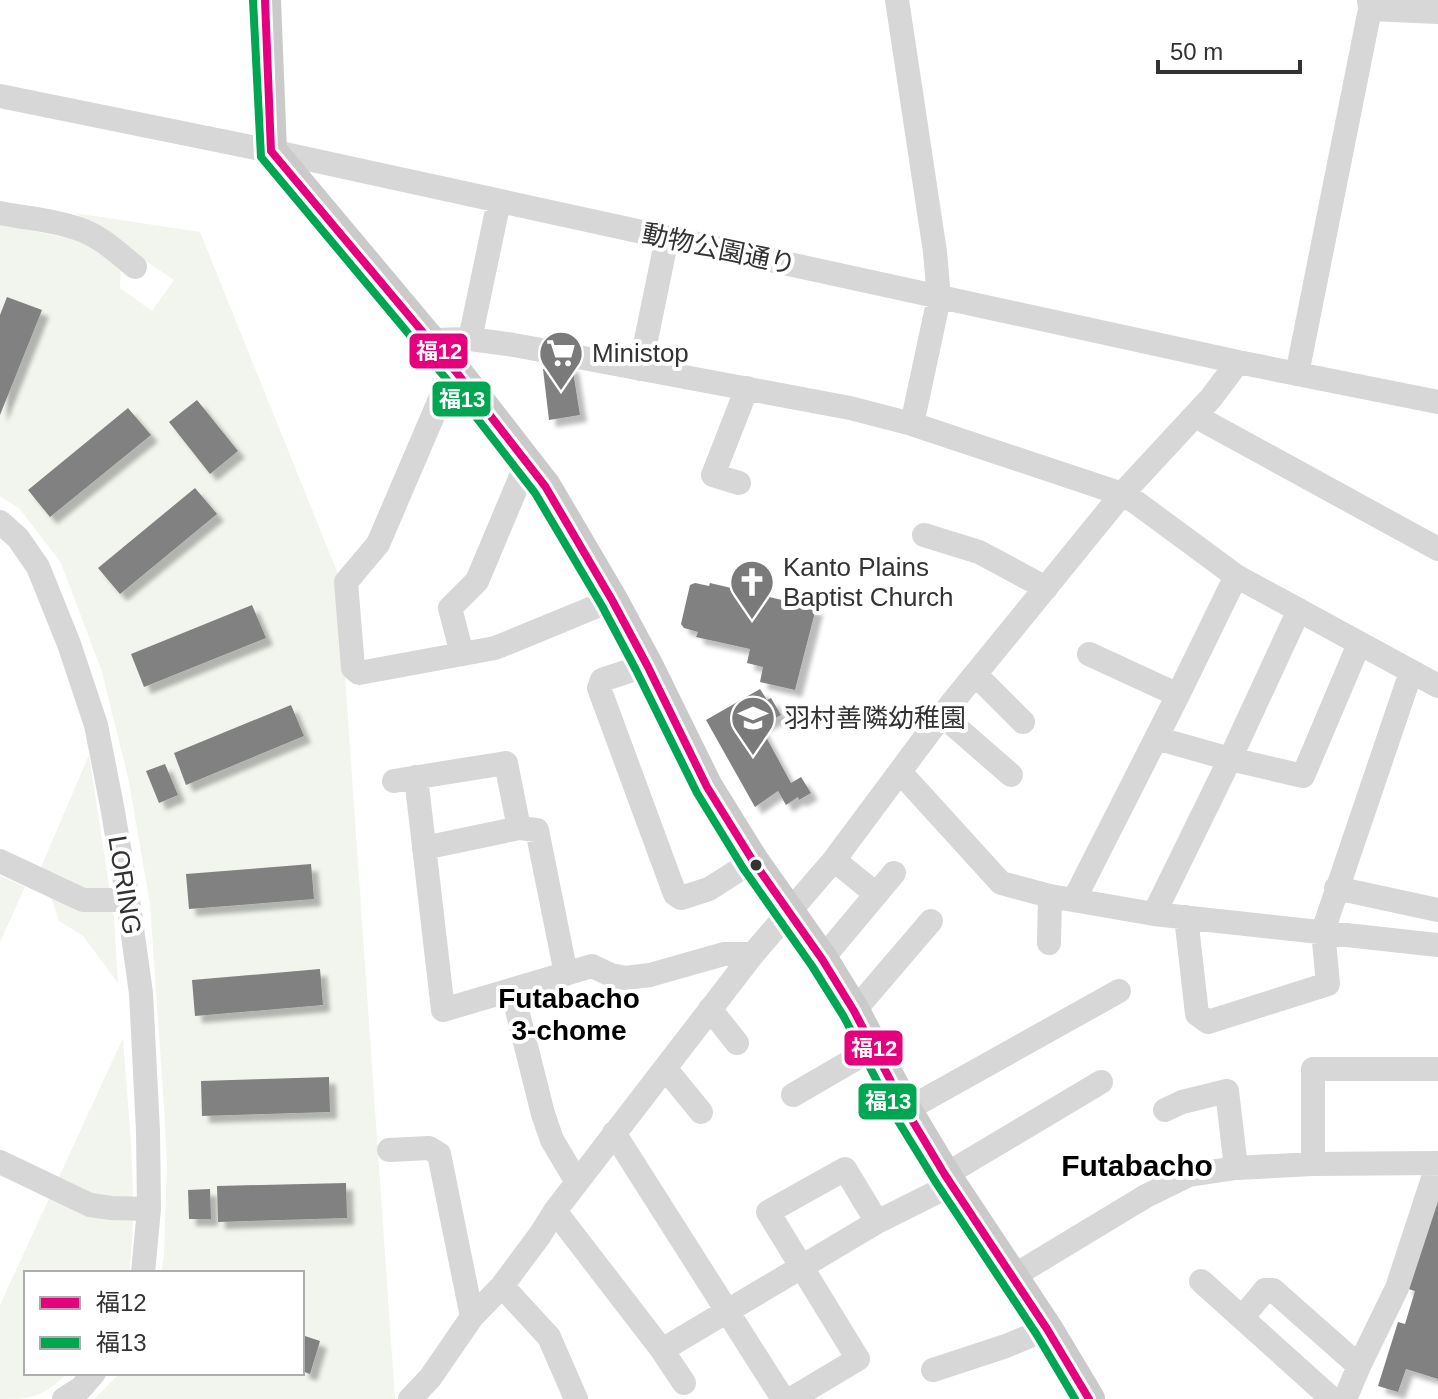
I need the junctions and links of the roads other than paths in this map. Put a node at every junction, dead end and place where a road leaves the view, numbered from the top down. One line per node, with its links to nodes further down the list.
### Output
1 (265, 0): 6 (main road)
2 (897, 0): 11 (street)
3 (1369, 4): 4 (street); 17 (street)
4 (1438, 12)
5 (0, 96): 6 (street, 動物公園通り)
6 (271, 151): 7 (street, 動物公園通り); 12 (main road)
7 (499, 201): 9 (street, 動物公園通り); 13 (street)
8 (0, 213): 10 (street)
9 (667, 238): 11 (street, 動物公園通り); 15 (street)
10 (135, 267)
11 (939, 298): 14 (street, 動物公園通り); 21 (street)
12 (428, 340): 13 (street); 16 (main road)
13 (477, 340): 15 (street); 16 (street)
14 (1238, 362): 17 (street, 動物公園通り); 20 (street)
15 (640, 369): 18 (street)
16 (455, 371): 22 (main road); 33 (street)
17 (1297, 374): 19 (street, 動物公園通り)
18 (747, 388): 21 (street); 23 (street)
19 (1438, 402)
20 (1195, 416): 24 (street); 27 (street)
21 (912, 424): 24 (street)
22 (527, 462): 30 (main road); 33 (street)
23 (739, 483)
24 (1122, 494): 28 (street); 29 (street)
25 (0, 522): 55 (street, LORING)
26 (924, 535): 29 (street)
27 (1438, 549)
28 (1236, 576): 31 (street); 39 (street)
29 (1046, 588): 37 (street)
30 (612, 600): 33 (street); 35 (main road)
31 (1299, 610): 32 (street); 43 (street)
32 (1359, 644): 36 (street); 43 (street)
33 (462, 654)
34 (1089, 654): 39 (street)
35 (647, 665): 50 (main road); 50 (street)
36 (1411, 672): 38 (street); 52 (street)
37 (976, 675): 40 (street); 41 (street)
38 (1438, 686)
39 (1178, 695): 42 (street)
40 (942, 715): 44 (street); 45 (street)
41 (1023, 722)
42 (1156, 738): 43 (street); 54 (street)
43 (1230, 759): 58 (street)
44 (900, 772): 48 (street); 54 (street)
45 (1011, 775)
46 (519, 828): 47 (street); 47 (street); 66 (street)
47 (424, 848): 67 (street)
48 (834, 860): 53 (street); 57 (street)
49 (0, 861): 55 (street)
50 (753, 861): 57 (main road)
51 (894, 873): 53 (street)
52 (1336, 888): 56 (street); 61 (street)
53 (876, 894): 65 (street)
54 (1062, 898): 58 (street); 63 (street)
55 (128, 900): 87 (street, LORING)
56 (1438, 910)
57 (789, 911): 64 (street); 65 (main road)
58 (1154, 914): 59 (street)
59 (1186, 917): 61 (street); 61 (street)
60 (931, 921): 70 (street)
61 (1323, 931): 62 (street)
62 (1436, 936)
63 (1049, 943)
64 (753, 954): 66 (street); 69 (street)
65 (822, 959): 70 (main road)
66 (566, 974): 67 (street)
67 (512, 990): 86 (street)
68 (1119, 991): 77 (street)
69 (710, 1009): 71 (street); 73 (street)
70 (854, 1011): 72 (main road)
71 (737, 1043)
72 (874, 1048): 76 (street); 77 (main road)
73 (665, 1068): 79 (street); 80 (street)
74 (1438, 1069): 83 (street)
75 (1101, 1082): 85 (street)
76 (793, 1095)
77 (906, 1110): 85 (main road)
78 (1165, 1110): 84 (street)
79 (701, 1112)
80 (614, 1133): 86 (street); 95 (street)
81 (389, 1150): 96 (street)
82 (0, 1162): 87 (street)
83 (1313, 1164): 84 (street); 100 (street)
84 (1236, 1168): 92 (street)
85 (948, 1180): 89 (street); 92 (main road)
86 (577, 1182): 88 (street)
87 (149, 1209): 91 (street, LORING)
88 (555, 1211): 94 (street); 99 (street)
89 (877, 1222): 90 (street); 90 (street)
90 (801, 1268): 95 (street); 109 (street)
91 (143, 1271)
92 (1012, 1277): 98 (main road)
93 (1201, 1281): 97 (street)
94 (502, 1286): 96 (street); 107 (street)
95 (727, 1312): 99 (street); 108 (street)
96 (472, 1317): 104 (street)
97 (1242, 1318): 100 (street); 111 (street)
98 (1047, 1329): 101 (street); 110 (main road)
99 (662, 1350): 103 (street)
100 (1359, 1366): 112 (street)
101 (933, 1370)
102 (92, 1375): 105 (street)
103 (684, 1383)
104 (436, 1388): 106 (street)
105 (64, 1399)
106 (410, 1399)
107 (576, 1399)
108 (783, 1399)
109 (791, 1399)
110 (1089, 1399)
111 (1332, 1399)
112 (1345, 1399)

